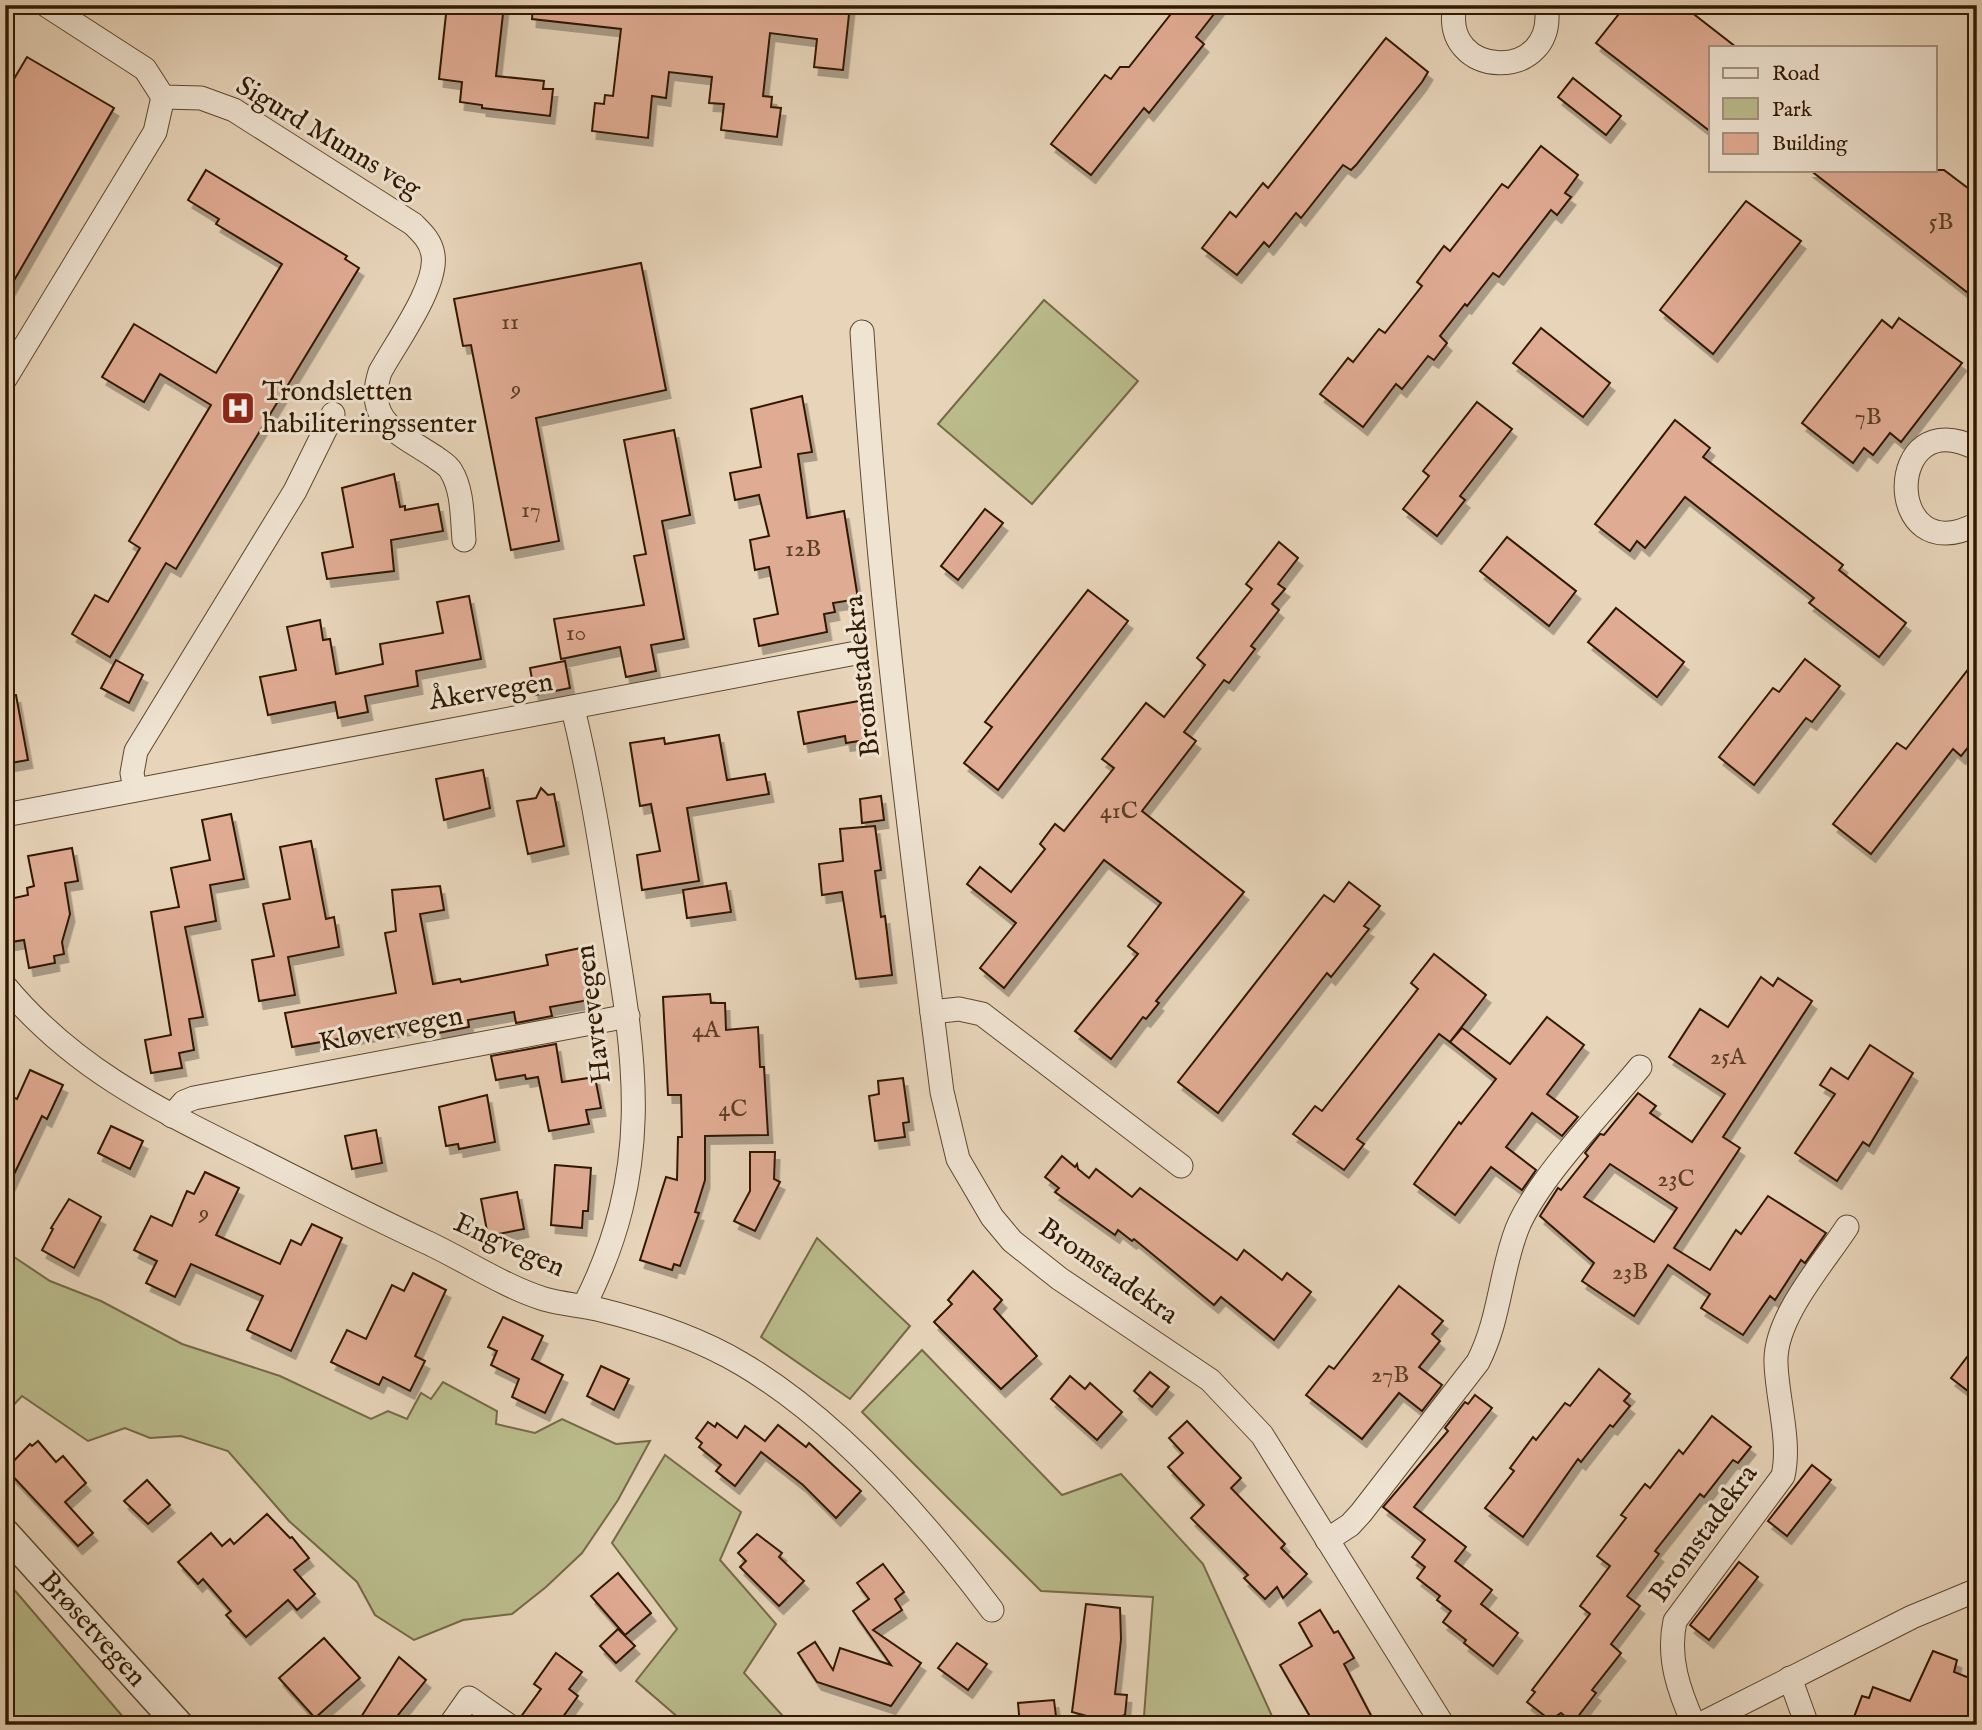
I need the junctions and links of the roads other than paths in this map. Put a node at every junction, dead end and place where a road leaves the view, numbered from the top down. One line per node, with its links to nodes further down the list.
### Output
1 (46, 5): 4 (street)
2 (1455, 5): 3 (street)
3 (1546, 5)
4 (163, 97): 6 (street); 10 (street, Sigurd Munns veg)
5 (862, 332): 16 (street, Bromstadekra)
6 (5, 379)
7 (333, 414): 13 (street)
8 (1977, 449): 9 (street)
9 (1977, 524)
10 (464, 540)
11 (856, 653): 12 (street, Åkervegen)
12 (573, 709): 13 (street, Åkervegen); 17 (street, Havrevegen)
13 (135, 789): 14 (street, Åkervegen)
14 (5, 815)
15 (5, 986): 19 (street, Engvegen)
16 (932, 1012): 20 (street); 24 (street, Bromstadekra)
17 (628, 1016): 19 (street, Kløvervegen); 22 (street, Havrevegen)
18 (1640, 1067): 24 (street)
19 (172, 1116): 22 (street, Engvegen)
20 (1181, 1166)
21 (1847, 1227): 32 (street, Bromstadekra)
22 (584, 1306): 26 (street, Engvegen)
23 (5, 1533): 28 (street, Brøsetvegen)
24 (1327, 1540): 31 (street, Bromstadekra)
25 (1977, 1590): 27 (street, Bromstadekra)
26 (992, 1610)
27 (1790, 1678): 32 (street, Bromstadekra); 33 (street)
28 (179, 1725)
29 (450, 1725): 30 (street)
30 (508, 1725)
31 (1443, 1725)
32 (1697, 1725)
33 (1807, 1725)

